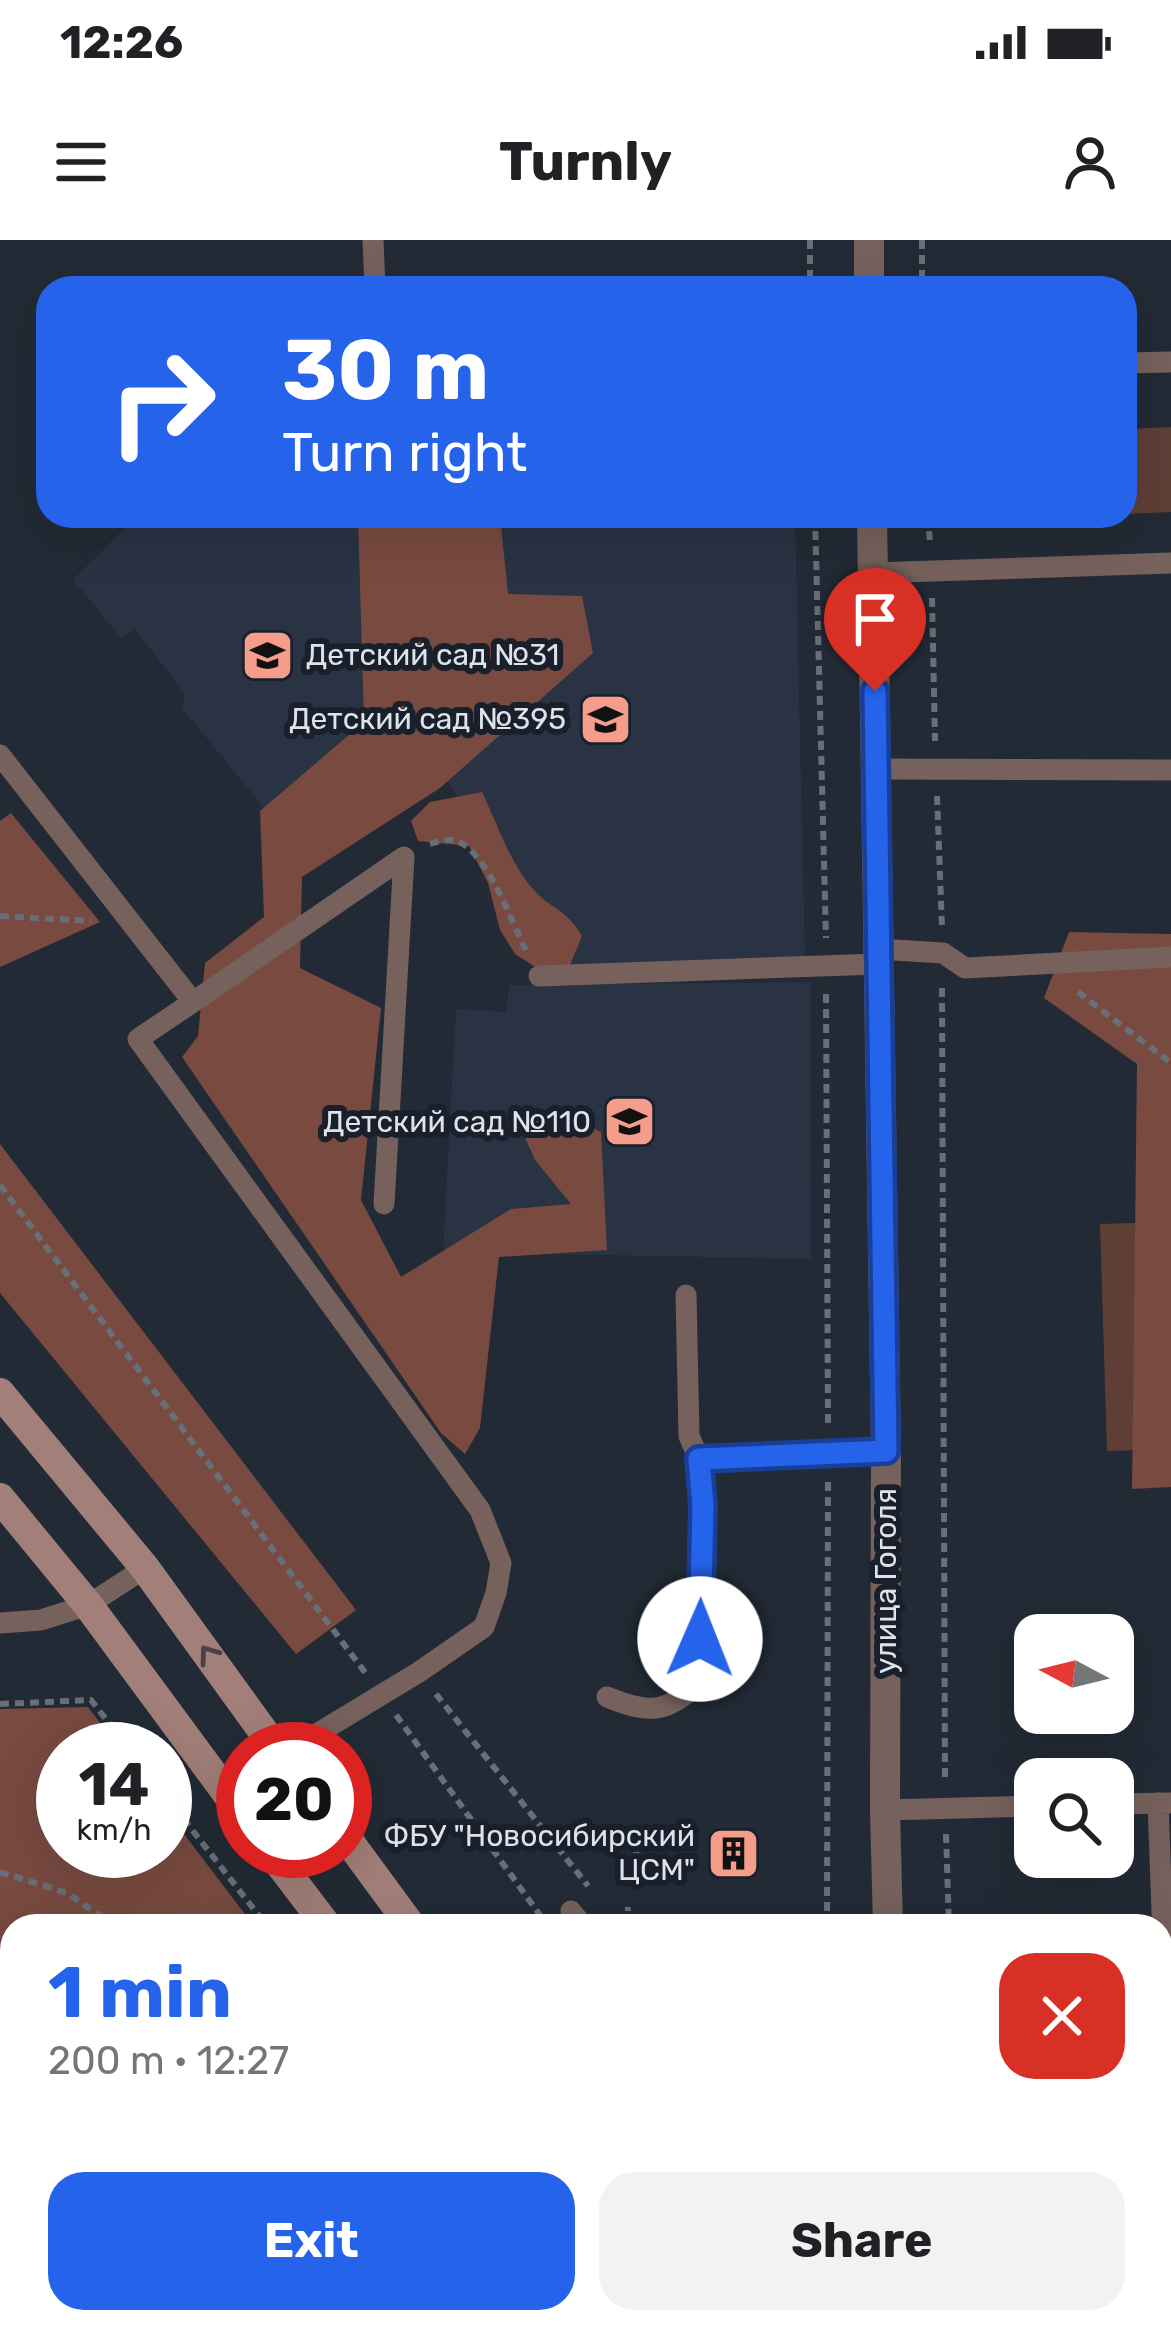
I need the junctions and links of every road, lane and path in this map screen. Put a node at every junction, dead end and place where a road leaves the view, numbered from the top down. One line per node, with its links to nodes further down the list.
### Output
1 (373, 240): 5 (lane)
2 (810, 240): 6 (path)
3 (868, 240): 7 (street)
4 (922, 240): 8 (path)
5 (374, 276)
6 (810, 276)
7 (869, 276)
8 (922, 276)
9 (1171, 362): 10 (lane)
10 (1137, 363)
11 (815, 528): 28 (path)
12 (872, 528): 16 (street, улица Гоголя)
13 (929, 528): 15 (path)
14 (1171, 563): 15 (lane)
15 (931, 572): 16 (lane); 19 (path)
16 (873, 573): 18 (street, улица Гоголя)
17 (0, 755): 23 (lane)
18 (877, 769): 19 (lane); 25 (street, улица Гоголя)
19 (936, 769): 20 (lane); 24 (path)
20 (1171, 770)
21 (404, 857): 29 (path); 30 (lane); 33 (lane)
22 (0, 916): 23 (path)
23 (131, 922): 30 (lane)
24 (943, 953): 25 (lane); 27 (lane); 54 (path)
25 (878, 957): 28 (lane); 36 (street, улица Гоголя)
26 (1171, 957): 27 (lane)
27 (1042, 964): 31 (path)
28 (826, 967): 29 (lane); 37 (path)
29 (539, 976)
30 (193, 1002): 43 (lane)
31 (1171, 1063)
32 (0, 1185): 44 (path)
33 (384, 1204)
34 (686, 1295): 38 (lane)
35 (0, 1393): 40 (main road)
36 (886, 1451): 37 (lane); 55 (street, улица Гоголя)
37 (828, 1454): 38 (lane); 70 (path)
38 (699, 1459): 45 (lane)
39 (0, 1498): 41 (main road)
40 (145, 1568): 41 (lane); 48 (main road, one-way to 40)
41 (88, 1605): 42 (lane); 50 (main road)
42 (0, 1623)
43 (419, 1672): 44 (lane); 62 (path)
44 (382, 1695): 49 (lane); 68 (path)
45 (607, 1697)
46 (0, 1704): 47 (path)
47 (108, 1722)
48 (256, 1722)
49 (337, 1722)
50 (216, 1778)
51 (1164, 1803): 52 (lane); 73 (lane)
52 (1134, 1804)
53 (1014, 1806): 54 (lane)
54 (945, 1808): 55 (lane); 72 (path)
55 (885, 1810): 71 (street, улица Гоголя)
56 (192, 1830): 65 (path)
57 (639, 1833): 60 (path)
58 (0, 1872): 64 (path)
59 (372, 1873): 67 (main road)
60 (633, 1875)
61 (290, 1878): 66 (main road)
62 (594, 1893)
63 (628, 1907): 69 (path)
64 (98, 1914)
65 (258, 1914)
66 (318, 1914)
67 (401, 1914)
68 (539, 1914)
69 (628, 1914)
70 (827, 1914)
71 (888, 1914)
72 (949, 1914)
73 (1166, 1914)

